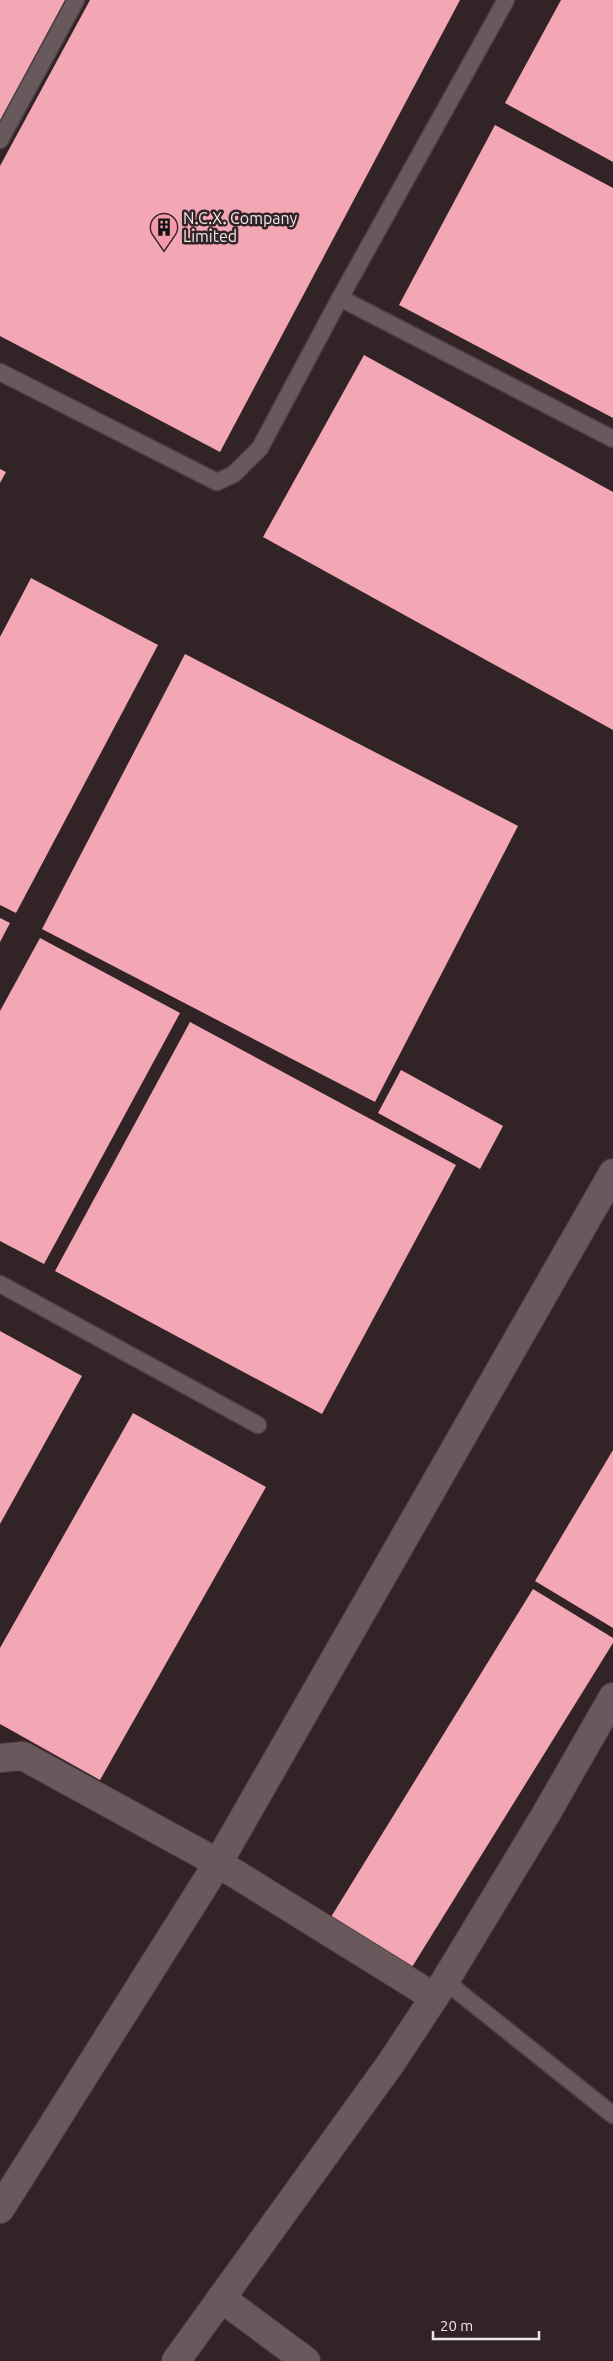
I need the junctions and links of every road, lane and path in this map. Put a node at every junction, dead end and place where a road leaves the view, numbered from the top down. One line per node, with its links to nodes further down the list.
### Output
1 (76, 0): 3 (lane)
2 (506, 0): 4 (lane)
3 (0, 140)
4 (340, 298): 5 (lane); 6 (lane)
5 (0, 372)
6 (613, 439)
7 (613, 1173): 12 (street)
8 (0, 1284): 9 (lane)
9 (258, 1424)
10 (613, 1697): 13 (street)
11 (0, 1758): 12 (street)
12 (218, 1863): 13 (street); 15 (street)
13 (440, 1989): 14 (lane); 16 (street)
14 (613, 2115)
15 (0, 2209)
16 (221, 2298): 17 (street); 18 (street)
17 (176, 2361)
18 (306, 2361)

